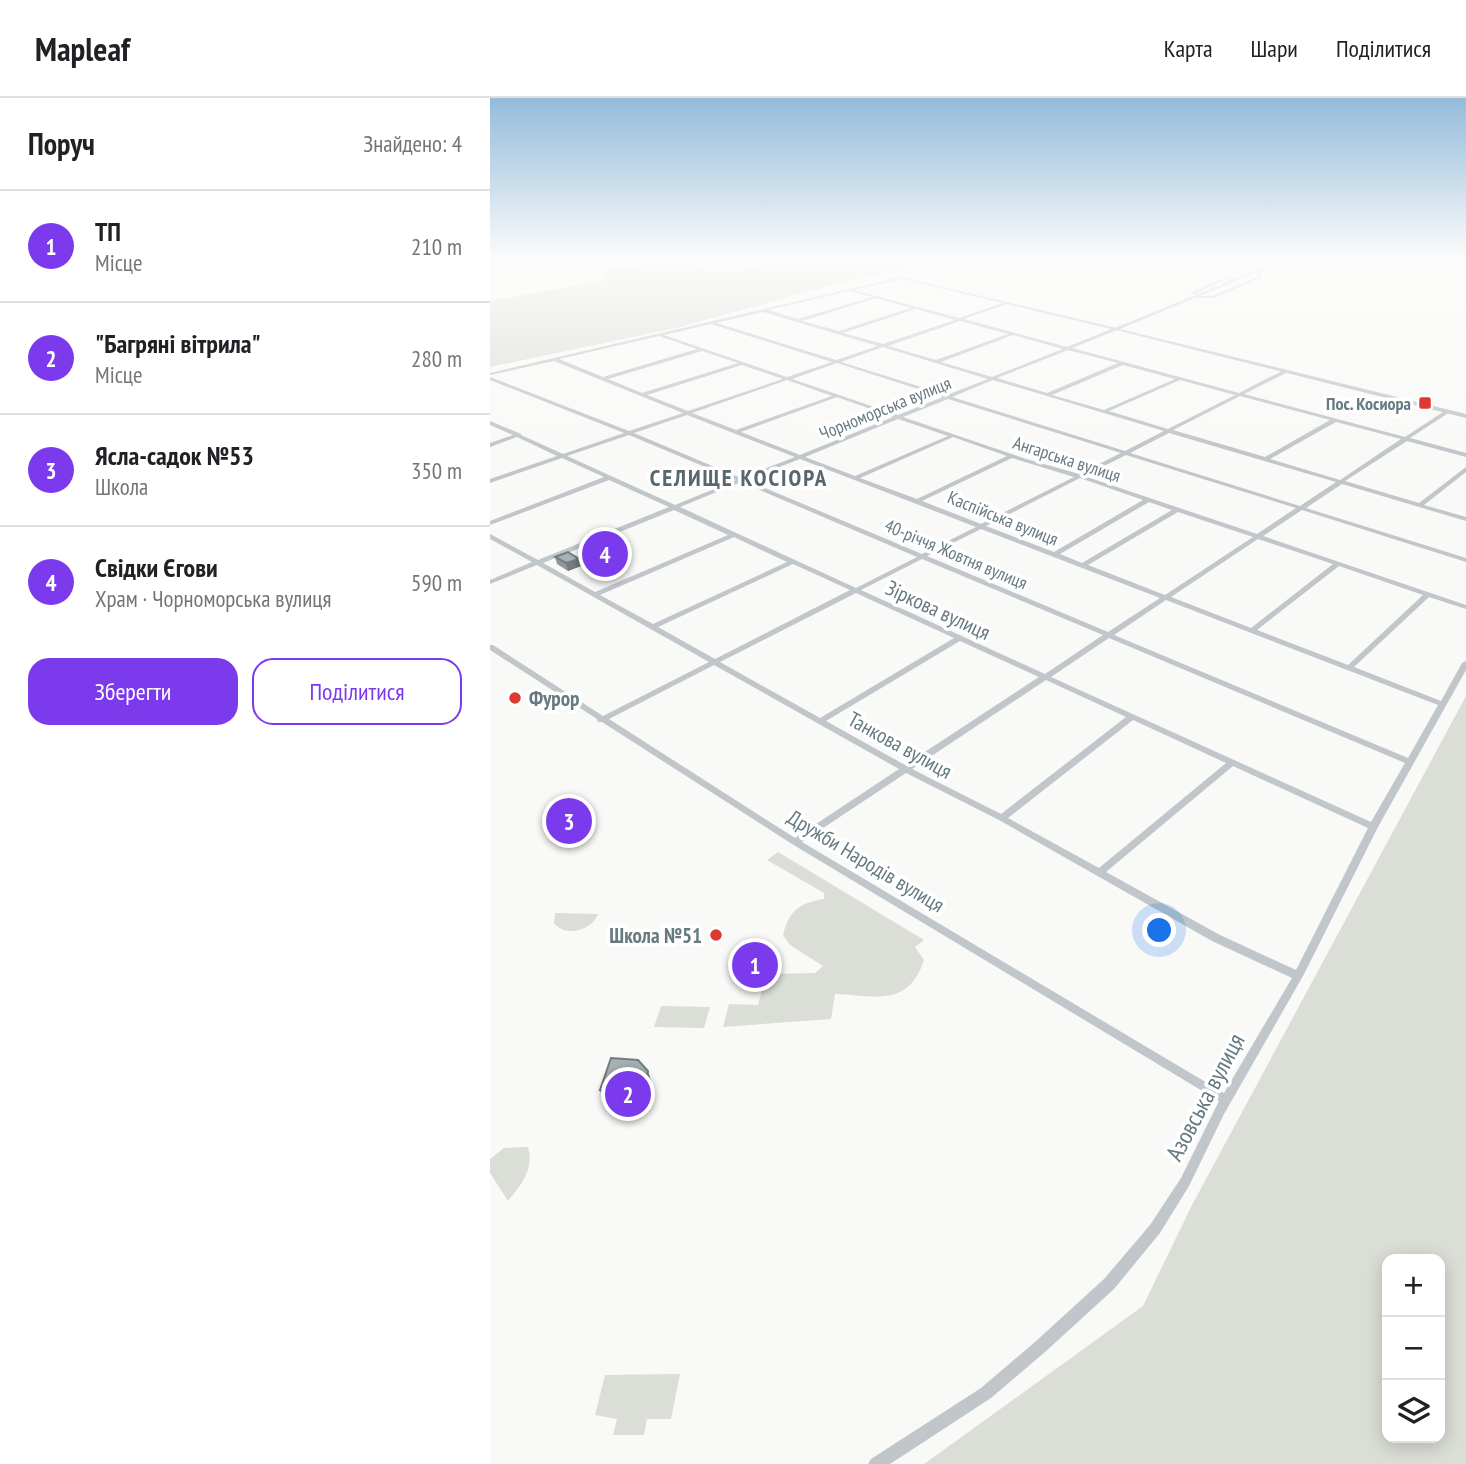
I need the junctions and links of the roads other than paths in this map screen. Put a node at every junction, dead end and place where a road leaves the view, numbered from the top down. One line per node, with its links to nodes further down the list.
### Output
1 (718, 322): 8 (street)
2 (802, 322): 10 (street)
3 (875, 322): 10 (street)
4 (952, 322): 13 (street)
5 (970, 322): 11 (street)
6 (1083, 322): 9 (street)
7 (1133, 322): 9 (street, Чорноморська вулиця)
8 (713, 323): 12 (street); 18 (street)
9 (1115, 329): 15 (street, Чорноморська вулиця); 21 (street)
10 (840, 333): 13 (street)
11 (1013, 333): 15 (street); 17 (street)
12 (660, 335): 14 (street, Ангарська вулиця); 16 (street)
13 (884, 346): 17 (street); 18 (street)
14 (702, 349): 19 (street, Ангарська вулиця); 25 (street)
15 (1069, 349): 20 (street); 26 (street, Чорноморська вулиця)
16 (554, 359): 22 (street); 25 (street, Каспійська вулиця)
17 (938, 361): 26 (street)
18 (836, 362): 23 (street); 33 (street)
19 (743, 363): 23 (street, Ангарська вулиця); 29 (street)
20 (1123, 363): 24 (street); 30 (street)
21 (1284, 372): 31 (street); 34 (street)
22 (490, 376): 27 (street, 40-річчя Жовтня вулиця)
23 (788, 378): 32 (street, Ангарська вулиця); 36 (street)
24 (1180, 378): 31 (street); 35 (street)
25 (603, 379): 29 (street, Каспійська вулиця)
26 (993, 379): 30 (street); 33 (street, Чорноморська вулиця)
27 (505, 383): 28 (street); 43 (street, 40-річчя Жовтня вулиця)
28 (490, 387)
29 (641, 395): 36 (street, Каспійська вулиця)
30 (1047, 395): 35 (street)
31 (1241, 395): 39 (street); 41 (street)
32 (835, 396): 37 (street, Ангарська вулиця); 42 (street)
33 (949, 397): 37 (street, Чорноморська вулиця); 48 (street)
34 (1448, 411): 38 (street); 46 (street)
35 (1104, 412): 41 (street)
36 (687, 413): 42 (street, Каспійська вулиця); 43 (street)
37 (900, 416): 45 (street, Ангарська вулиця); 51 (street, Чорноморська вулиця)
38 (1466, 416)
39 (1335, 420): 46 (street); 53 (street)
40 (490, 423): 44 (street, Зіркова вулиця)
41 (1169, 431): 48 (street); 53 (street)
42 (736, 432): 51 (street, Каспійська вулиця)
43 (629, 433): 50 (street); 59 (street, 40-річчя Жовтня вулиця)
44 (520, 435): 47 (street); 50 (street, Зіркова вулиця)
45 (954, 435): 52 (street, Ангарська вулиця); 57 (street)
46 (1406, 439): 49 (street); 60 (street)
47 (490, 445)
48 (1124, 453): 55 (street); 65 (street)
49 (1466, 454)
50 (564, 456): 56 (street, Зіркова вулиця); 58 (street)
51 (802, 456): 57 (street, Каспійська вулиця); 59 (street, Чорноморська вулиця)
52 (1012, 456): 55 (street, Ангарська вулиця); 62 (street)
53 (1266, 459): 60 (street)
54 (1466, 470): 64 (street)
55 (1078, 476): 61 (street, Ангарська вулиця); 69 (street)
56 (608, 478): 63 (street, Зіркова вулиця); 68 (street)
57 (854, 478): 62 (street, Каспійська вулиця)
58 (490, 481)
59 (739, 481): 63 (street, Чорноморська вулиця); 74 (street, 40-річчя Жовтня вулиця)
60 (1341, 481): 64 (street); 65 (street)
61 (1148, 500): 66 (street, Ангарська вулиця); 73 (street)
62 (918, 501): 69 (street, Каспійська вулиця)
63 (676, 506): 70 (street, Зіркова вулиця); 76 (street, Чорноморська вулиця)
64 (1419, 506): 67 (street)
65 (1301, 508): 72 (street); 75 (street)
66 (1176, 510): 72 (street, Ангарська вулиця); 79 (street)
67 (1466, 519)
68 (490, 523)
69 (982, 527): 73 (street, Каспійська вулиця); 74 (street)
70 (735, 534): 77 (street, Зіркова вулиця); 83 (street)
71 (490, 536): 76 (street, Танкова вулиця)
72 (1257, 537): 78 (street, Ангарська вулиця); 84 (street)
73 (1054, 555): 79 (street, Каспійська вулиця)
74 (922, 556): 81 (street); 88 (street, 40-річчя Жовтня вулиця)
75 (1466, 560)
76 (537, 562): 80 (street, Чорноморська вулиця); 83 (street, Танкова вулиця)
77 (792, 562): 81 (street, Зіркова вулиця); 86 (street)
78 (1337, 565): 82 (street, Ангарська вулиця); 87 (street)
79 (1082, 566): 84 (street, Каспійська вулиця)
80 (490, 582)
81 (855, 592): 89 (street, Зіркова вулиця); 91 (street)
82 (1427, 594): 85 (street, Ангарська вулиця); 93 (street)
83 (595, 595): 86 (street, Танкова вулиця)
84 (1166, 597): 87 (street, Каспійська вулиця); 88 (street)
85 (1466, 607)
86 (653, 627): 91 (street, Танкова вулиця)
87 (1252, 631): 93 (street, Каспійська вулиця)
88 (1108, 635): 94 (street); 100 (street, 40-річчя Жовтня вулиця)
89 (958, 639): 94 (street, Зіркова вулиця); 98 (street)
90 (490, 647): 97 (street, Дружби Народів вулиця)
91 (713, 662): 97 (street); 98 (street, Танкова вулиця)
92 (1466, 663): 95 (street, Азовська вулиця)
93 (1349, 668): 95 (street, Каспійська вулиця)
94 (1045, 678): 96 (street, Зіркова вулиця); 101 (street)
95 (1442, 704): 100 (street, Азовська вулиця)
96 (1132, 717): 99 (street, Зіркова вулиця); 102 (street)
97 (601, 720): 104 (street, Дружби Народів вулиця)
98 (821, 720): 101 (street, Танкова вулиця)
99 (1233, 762): 103 (street, Зіркова вулиця); 105 (street)
100 (1409, 762): 103 (street, Азовська вулиця)
101 (905, 769): 102 (street, Танкова вулиця); 104 (street)
102 (1002, 818): 105 (street, Танкова вулиця)
103 (1373, 827): 106 (street, Азовська вулиця)
104 (795, 842): 107 (street, Дружби Народів вулиця)
105 (1100, 872): 106 (street, Танкова вулиця)
106 (1297, 976): 107 (street, Азовська вулиця)
107 (1227, 1100): 108 (street, Азовська вулиця)
108 (876, 1464)

